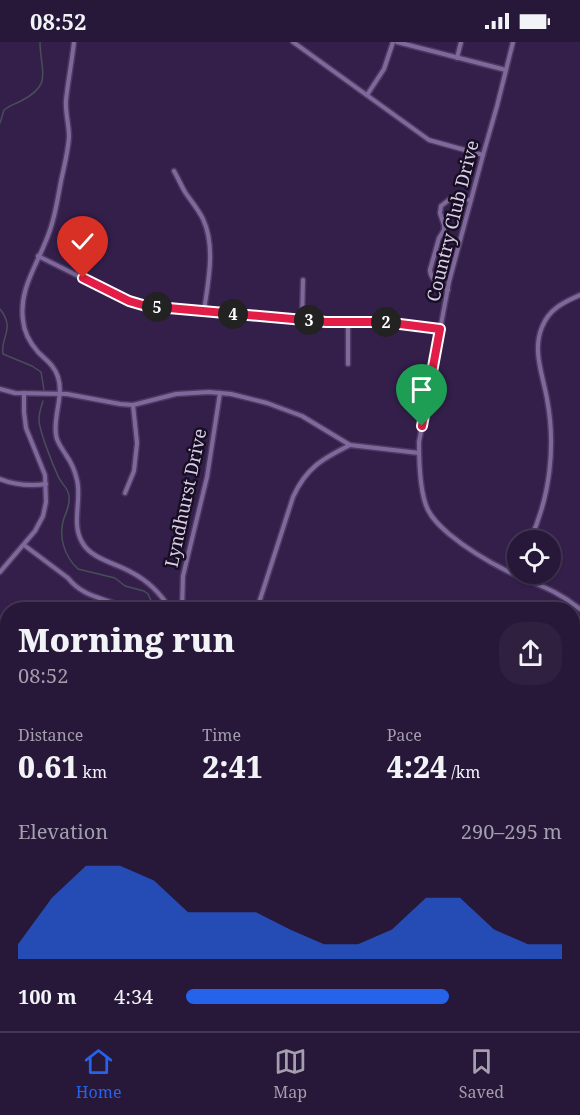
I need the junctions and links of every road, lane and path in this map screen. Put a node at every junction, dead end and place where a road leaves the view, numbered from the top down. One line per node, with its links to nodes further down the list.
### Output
1 (74, 42): 14 (street)
2 (293, 42): 7 (street)
3 (303, 42): 7 (street)
4 (395, 42): 8 (street); 10 (street)
5 (461, 42): 8 (street)
6 (513, 42): 9 (street, Country Club Drive)
7 (300, 47): 10 (street)
8 (457, 58): 9 (street)
9 (506, 70): 11 (street, Country Club Drive)
10 (367, 95): 11 (street)
11 (483, 155): 13 (street, Country Club Drive)
12 (174, 171): 18 (street)
13 (471, 200): 16 (street, Country Club Drive); 16 (street)
14 (38, 256): 18 (street); 26 (street)
15 (303, 280): 19 (street)
16 (448, 290): 21 (street, Country Club Drive)
17 (580, 295): 33 (street)
18 (204, 311): 19 (street)
19 (302, 320): 20 (street)
20 (348, 322): 21 (street); 22 (street)
21 (440, 329): 29 (street, Country Club Drive)
22 (348, 364)
23 (0, 390): 24 (street)
24 (24, 393): 26 (street); 31 (street)
25 (220, 393): 27 (street); 28 (street); 40 (street, Lyndhurst Drive)
26 (59, 394): 27 (street); 39 (street)
27 (133, 405): 32 (street)
28 (350, 446): 29 (street); 41 (street)
29 (419, 453): 35 (street, Country Club Drive)
30 (0, 479): 31 (street)
31 (46, 484): 34 (street)
32 (125, 493)
33 (535, 530)
34 (24, 545): 36 (street); 38 (street)
35 (507, 569)
36 (0, 572)
37 (539, 584): 42 (street, Country Club Drive)
38 (114, 602)
39 (165, 602)
40 (182, 602)
41 (259, 602)
42 (571, 602)

